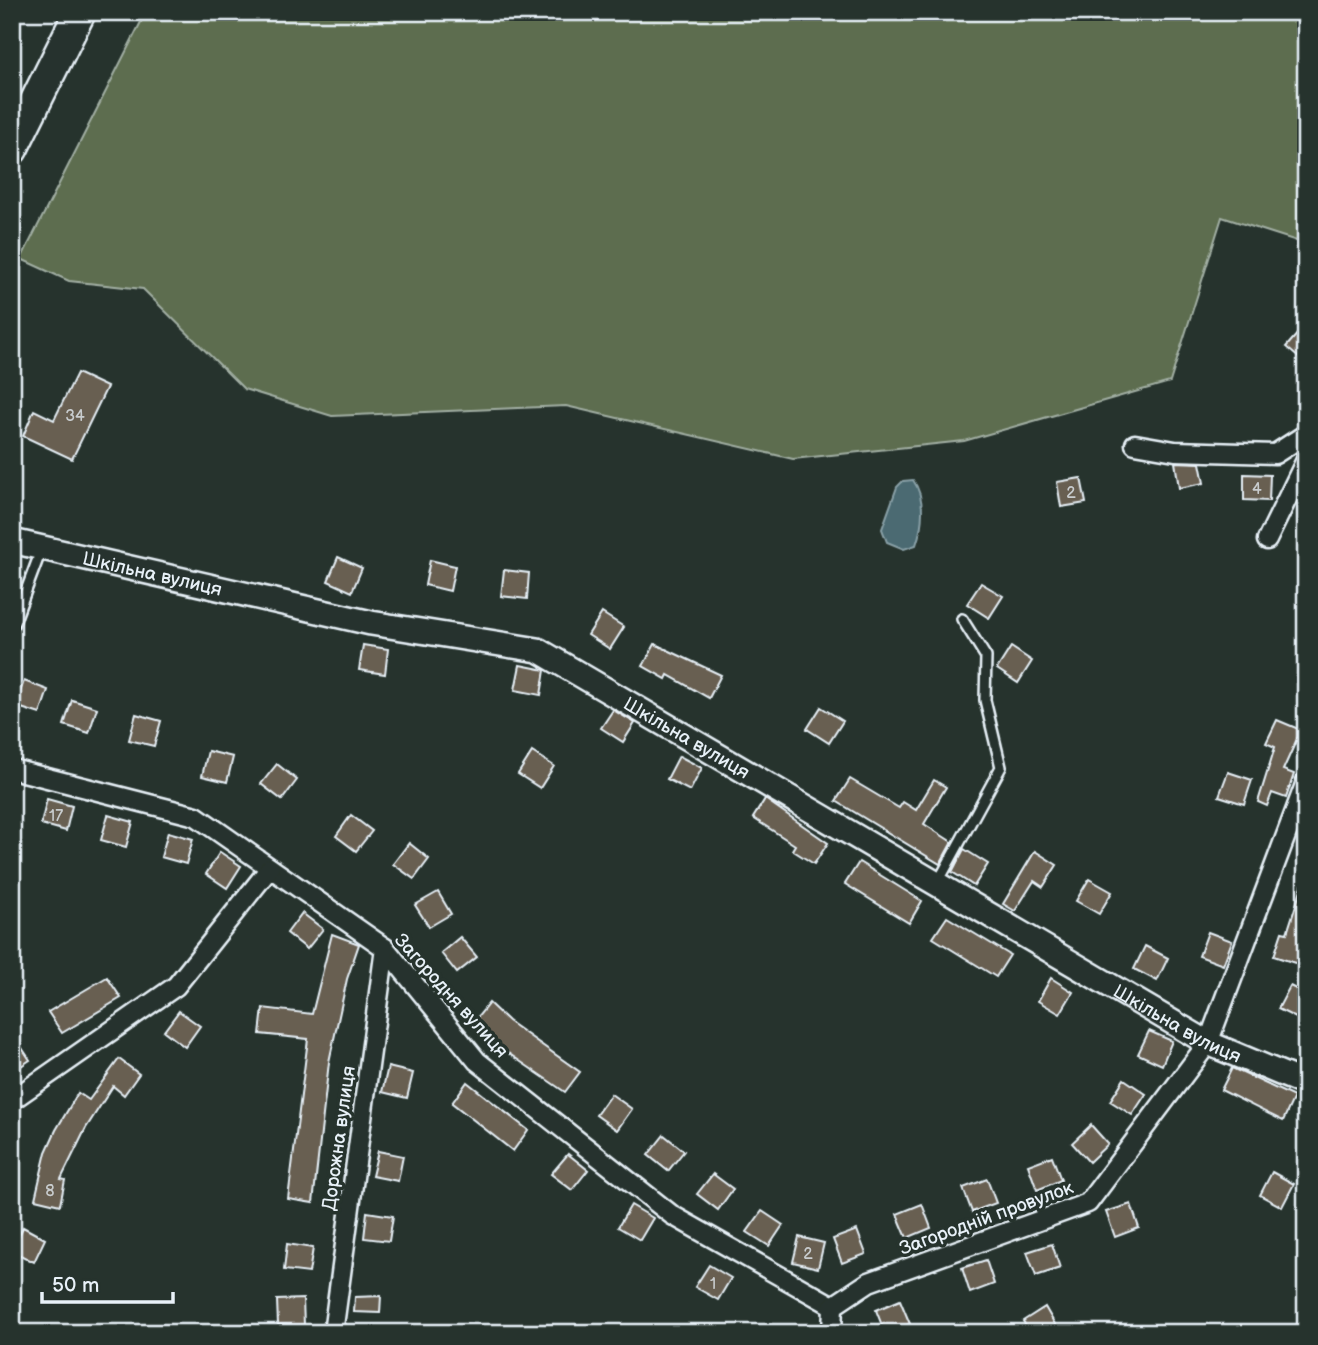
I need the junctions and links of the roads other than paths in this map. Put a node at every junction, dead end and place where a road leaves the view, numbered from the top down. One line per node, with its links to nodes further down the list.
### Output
1 (80, 12): 2 (highway)
2 (12, 149)
3 (1306, 434): 4 (street)
4 (1135, 444)
5 (1306, 460): 6 (street)
6 (1267, 540)
7 (12, 541): 8 (street, Шкільна вулиця)
8 (42, 548): 10 (lane); 14 (street, Шкільна вулиця)
9 (961, 619): 14 (lane)
10 (12, 628)
11 (12, 769): 13 (street, Загородня вулиця)
12 (1306, 782): 16 (street, Загородній провулок)
13 (271, 868): 15 (street, Загородня вулиця); 18 (street)
14 (937, 884): 16 (street, Шкільна вулиця)
15 (384, 948): 19 (street, Загородня вулиця); 20 (street, Дорожна вулиця)
16 (1208, 1043): 17 (street, Шкільна вулиця); 19 (street, Загородній провулок)
17 (1306, 1084)
18 (12, 1100)
19 (833, 1306): 21 (street)
20 (333, 1333)
21 (832, 1333)

